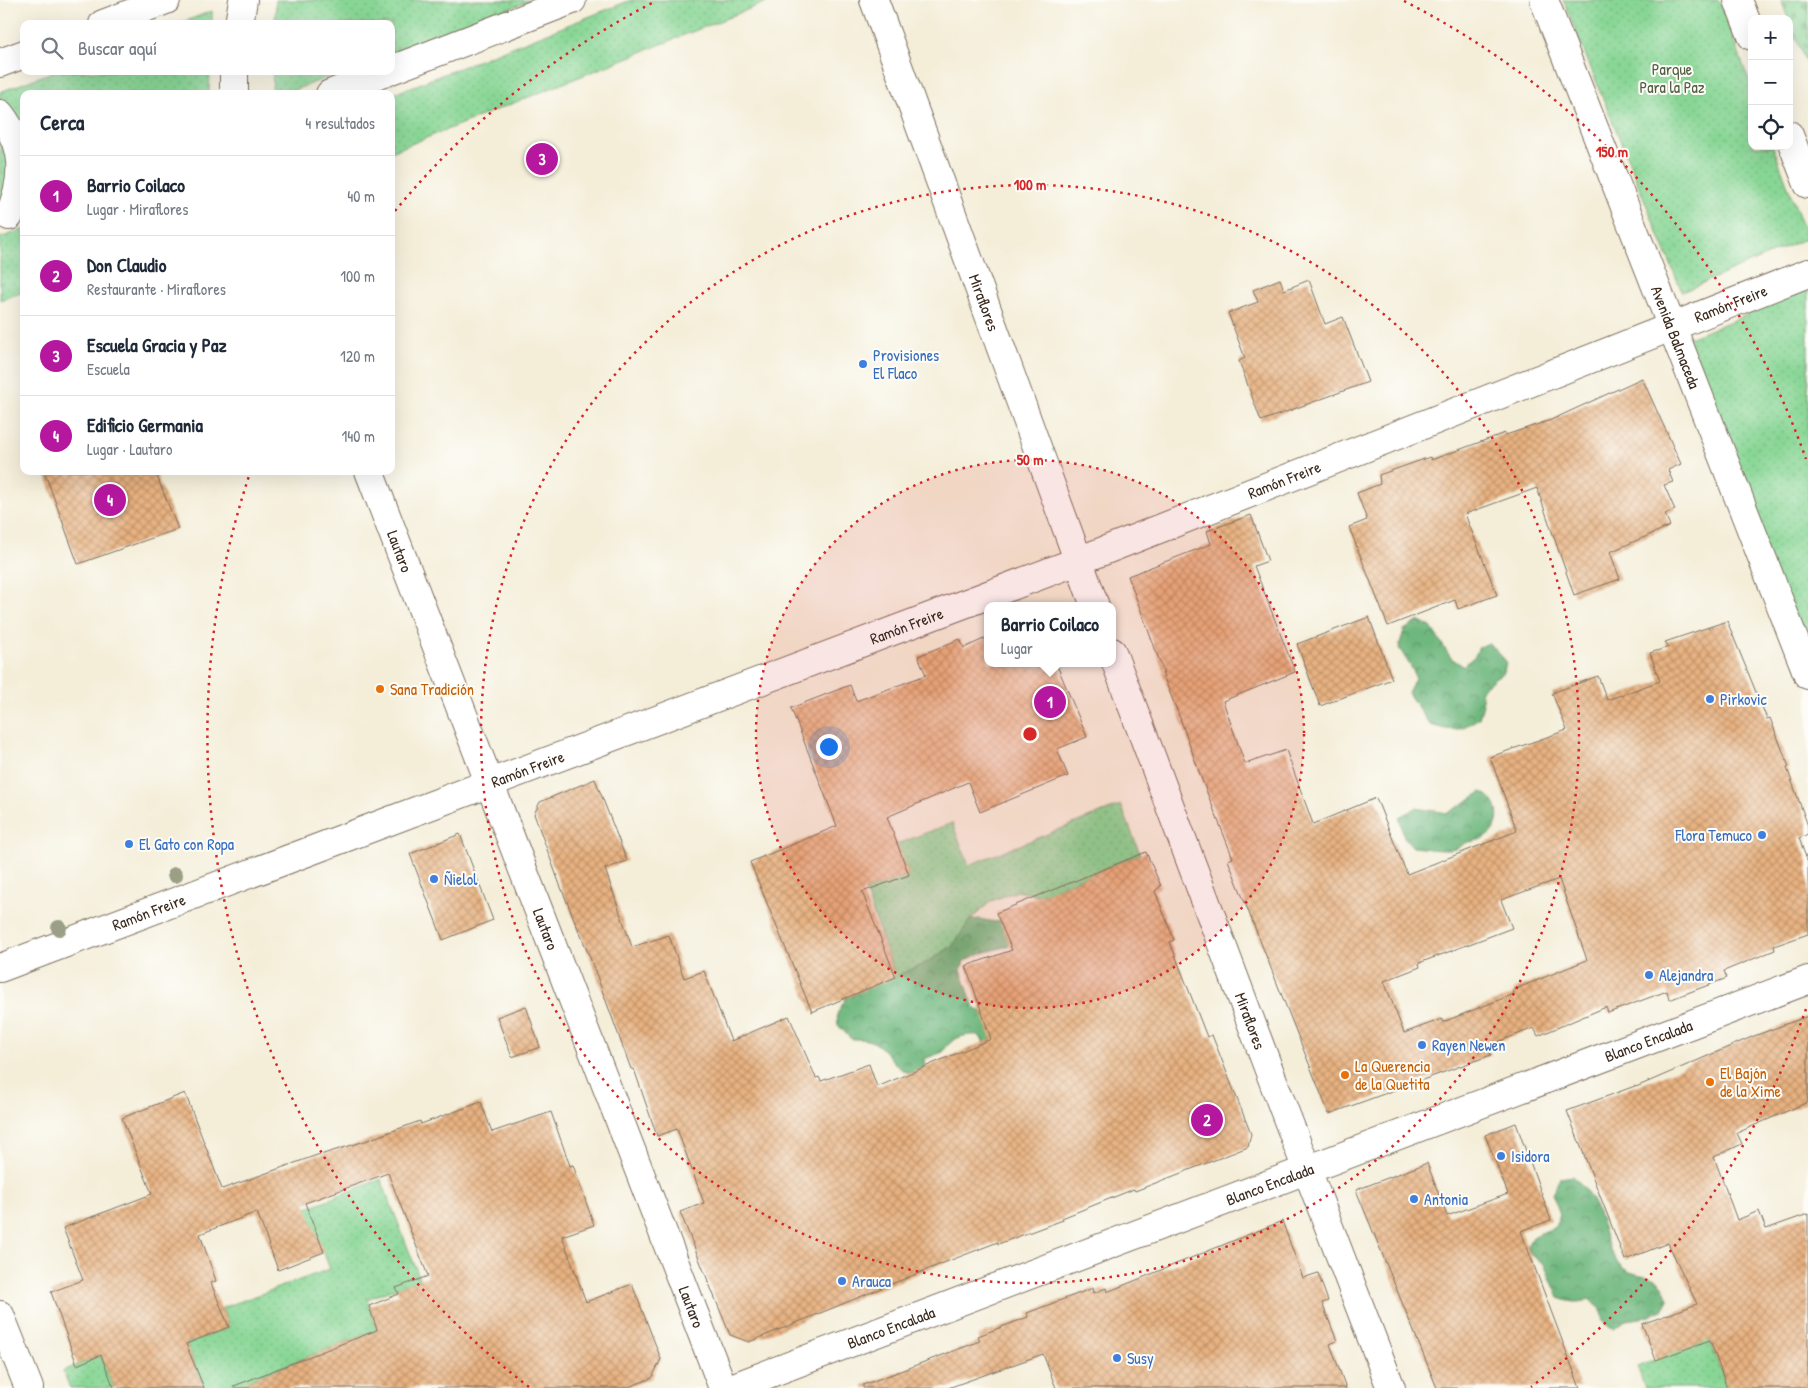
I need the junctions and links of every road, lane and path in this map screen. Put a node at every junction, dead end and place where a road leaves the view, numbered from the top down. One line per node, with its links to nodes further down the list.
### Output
1 (166, 0): 7 (street)
2 (243, 0): 8 (street)
3 (572, 0): 12 (street)
4 (874, 0): 24 (street, Miraflores)
5 (1544, 0): 22 (street, Avenida Balmaceda)
6 (1738, 0): 9 (street)
7 (114, 20)
8 (240, 20)
9 (1748, 26)
10 (20, 56): 11 (street)
11 (0, 63)
12 (395, 69)
13 (234, 75): 15 (street)
14 (380, 75): 16 (street)
15 (234, 90)
16 (340, 90)
17 (0, 114): 20 (street)
18 (1793, 145): 19 (street)
19 (1808, 184)
20 (11, 215)
21 (1808, 273): 22 (street, Ramón Freire)
22 (1673, 327): 24 (street, Ramón Freire); 27 (street, Avenida Balmaceda)
23 (371, 475): 28 (street, Lautaro)
24 (1078, 561): 25 (street, Miraflores); 28 (street, Ramón Freire)
25 (1093, 602)
26 (1116, 663): 31 (street, Miraflores)
27 (1808, 674)
28 (490, 784): 29 (street, Ramón Freire); 34 (street, Lautaro)
29 (0, 968)
30 (1808, 980): 31 (street, Blanco Encalada)
31 (1307, 1170): 35 (street, Blanco Encalada); 36 (street, Miraflores)
32 (0, 1315): 33 (street)
33 (29, 1388)
34 (723, 1388)
35 (731, 1388)
36 (1391, 1388)

